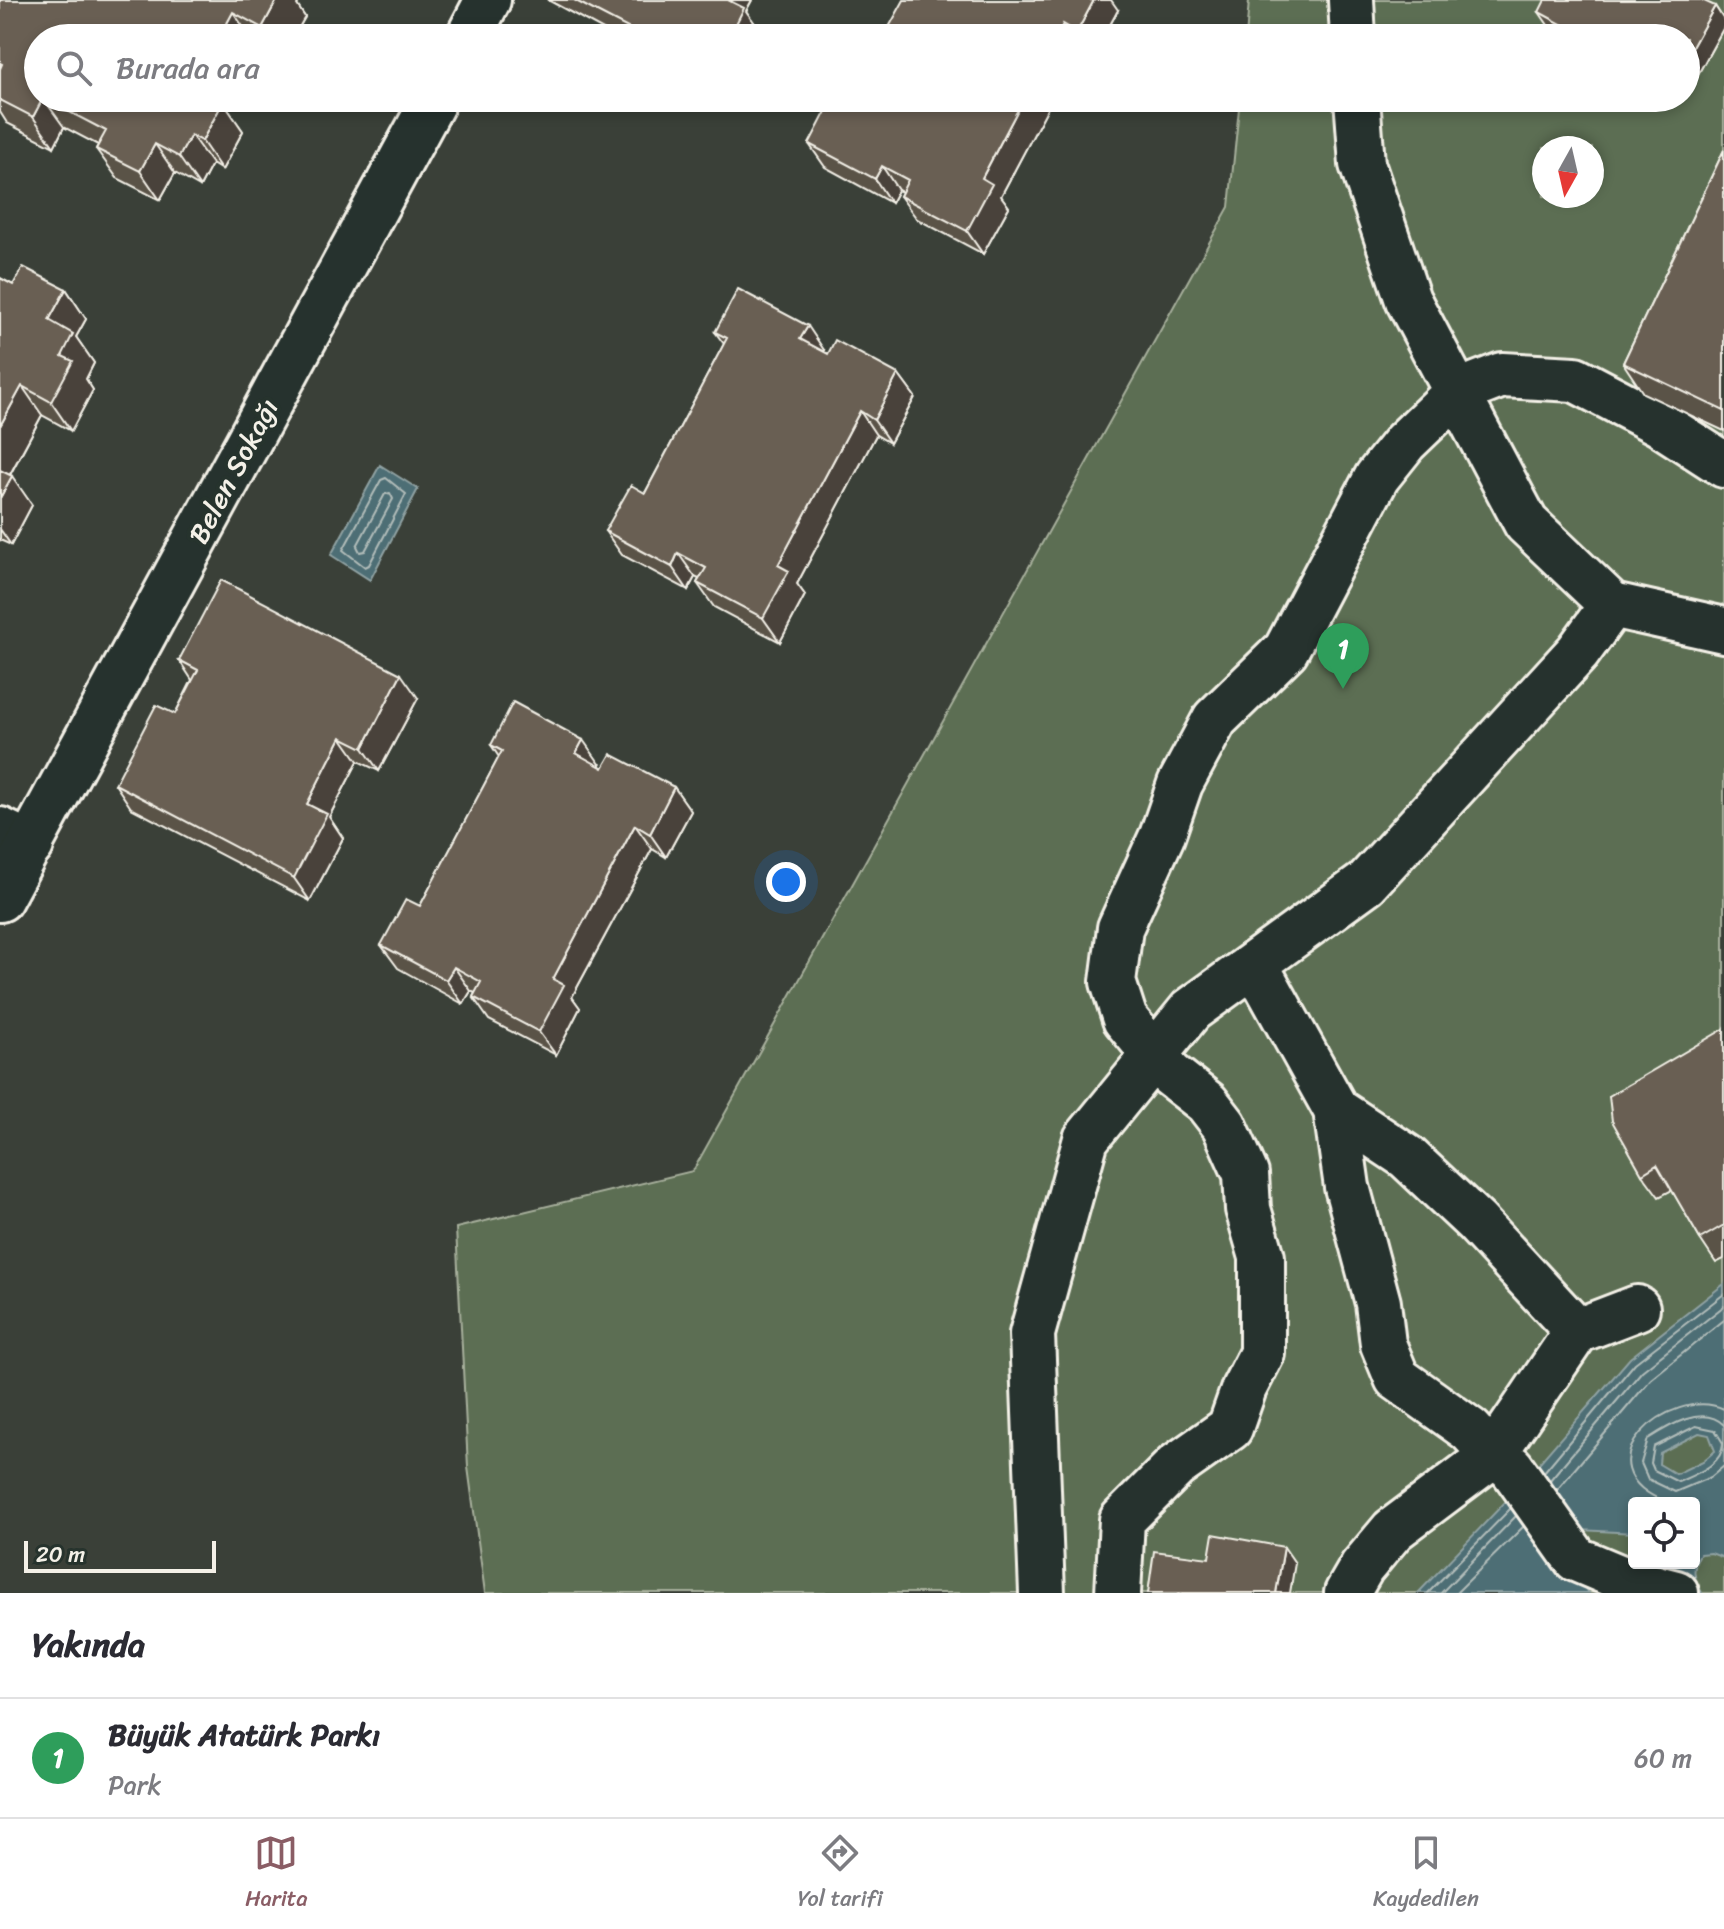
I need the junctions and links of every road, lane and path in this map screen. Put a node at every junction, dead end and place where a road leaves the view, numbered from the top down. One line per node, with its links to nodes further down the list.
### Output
1 (488, 0): 3 (street)
2 (1351, 0): 4 (street)
3 (475, 24)
4 (1352, 24)
5 (427, 112): 11 (street, Belen Sokağı)
6 (1358, 112): 7 (street)
7 (1456, 393): 8 (street); 9 (street); 14 (street)
8 (1724, 465)
9 (1612, 605): 10 (street); 13 (street)
10 (1724, 630)
11 (16, 837): 12 (street, Belen Sokağı)
12 (0, 899)
13 (1255, 964): 14 (street); 15 (street)
14 (1155, 1053): 20 (street); 21 (street)
15 (1336, 1110): 17 (street); 18 (street)
16 (1637, 1308): 17 (street)
17 (1577, 1331): 18 (street)
18 (1493, 1455): 19 (street); 22 (street)
19 (1659, 1588)
20 (1042, 1593)
21 (1118, 1593)
22 (1347, 1593)

